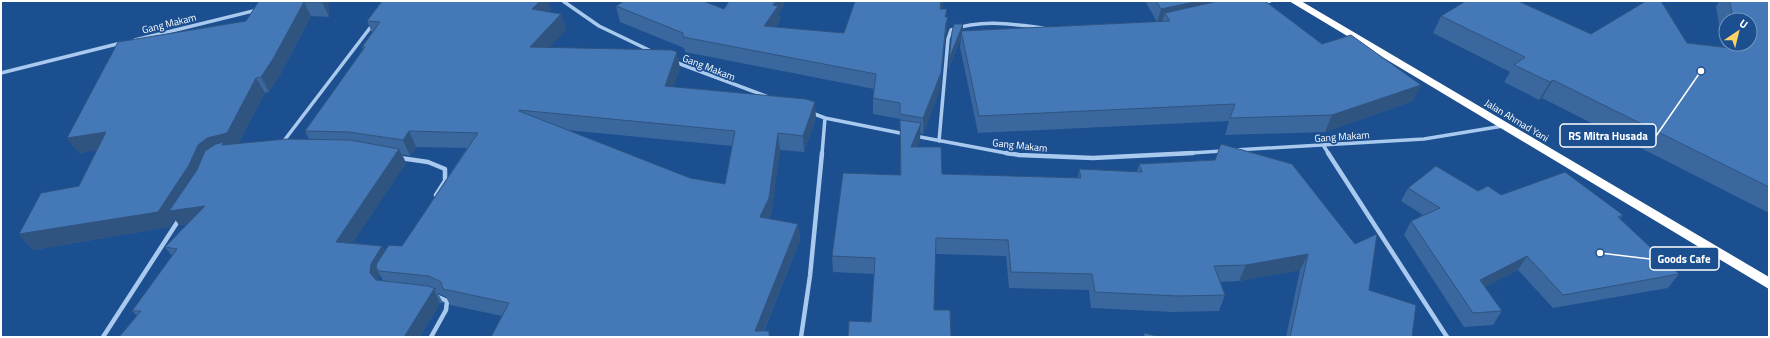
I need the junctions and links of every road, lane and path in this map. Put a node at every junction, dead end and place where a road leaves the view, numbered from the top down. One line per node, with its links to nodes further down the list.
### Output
1 (563, 1): 10 (street)
2 (1270, 1): 4 (street)
3 (1294, 1): 16 (highway, Jalan Ahmad Yani)
4 (1254, 4)
5 (263, 9): 8 (street, Gang Makam)
6 (376, 20): 19 (street)
7 (1045, 28): 17 (street)
8 (132, 41)
9 (124, 43): 12 (street)
10 (655, 53)
11 (670, 59): 13 (street, Gang Makam)
12 (1, 73)
13 (773, 99)
14 (810, 113): 15 (street, Gang Makam)
15 (826, 118): 17 (street, Gang Makam); 27 (street)
16 (1503, 126): 18 (street, Gang Makam); 23 (highway, Jalan Ahmad Yani)
17 (939, 141): 18 (street, Gang Makam)
18 (1323, 145): 28 (street)
19 (278, 149)
20 (392, 157): 21 (street)
21 (433, 200)
22 (182, 214): 25 (street)
23 (1769, 284)
24 (429, 296): 26 (street)
25 (103, 337)
26 (431, 337)
27 (801, 337)
28 (1447, 337)

